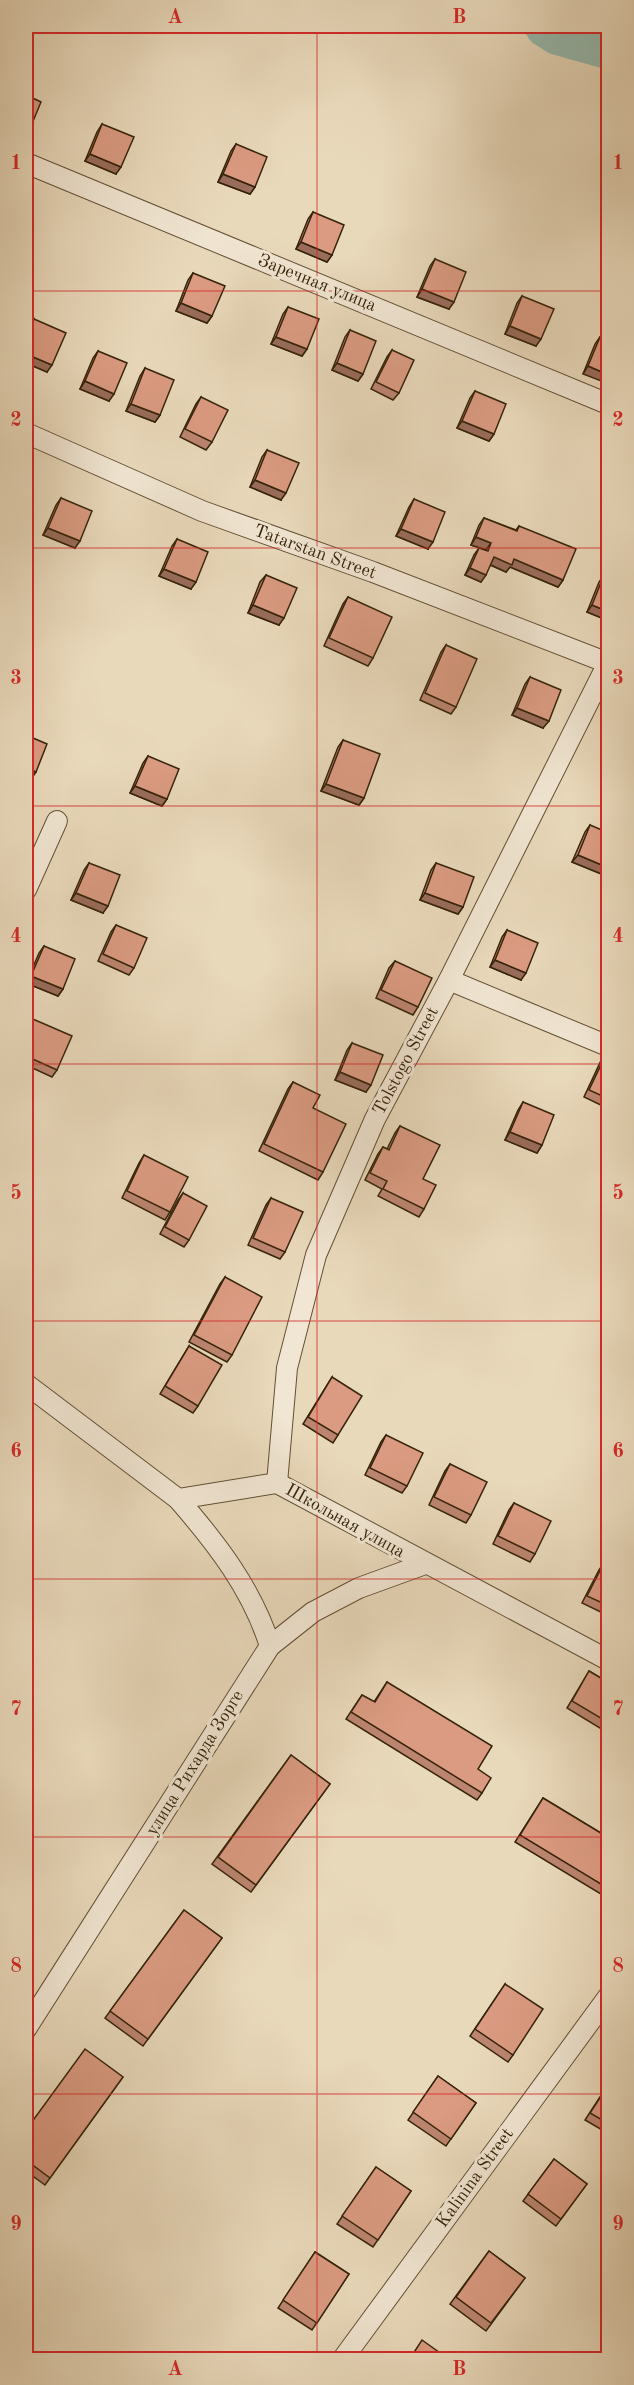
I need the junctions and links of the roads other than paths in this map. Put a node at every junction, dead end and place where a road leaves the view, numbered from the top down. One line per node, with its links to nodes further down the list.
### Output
1 (26, 163): 2 (street, Заречная улица)
2 (609, 404)
3 (26, 433): 4 (street, Tatarstan Street)
4 (608, 663): 7 (street, Tolstogo Street)
5 (57, 821): 6 (street)
6 (26, 890)
7 (449, 980): 8 (street); 10 (street, Tolstogo Street)
8 (609, 1046)
9 (26, 1384): 11 (street)
10 (277, 1483): 11 (street, Школьная улица); 12 (street, Школьная улица)
11 (178, 1499): 13 (street)
12 (424, 1564): 13 (street, улица Рихарда Зорге); 14 (street, Школьная улица)
13 (270, 1646): 16 (street, улица Рихарда Зорге)
14 (609, 1660)
15 (609, 1997): 17 (street, Kalinina Street)
16 (26, 2029)
17 (342, 2360)

